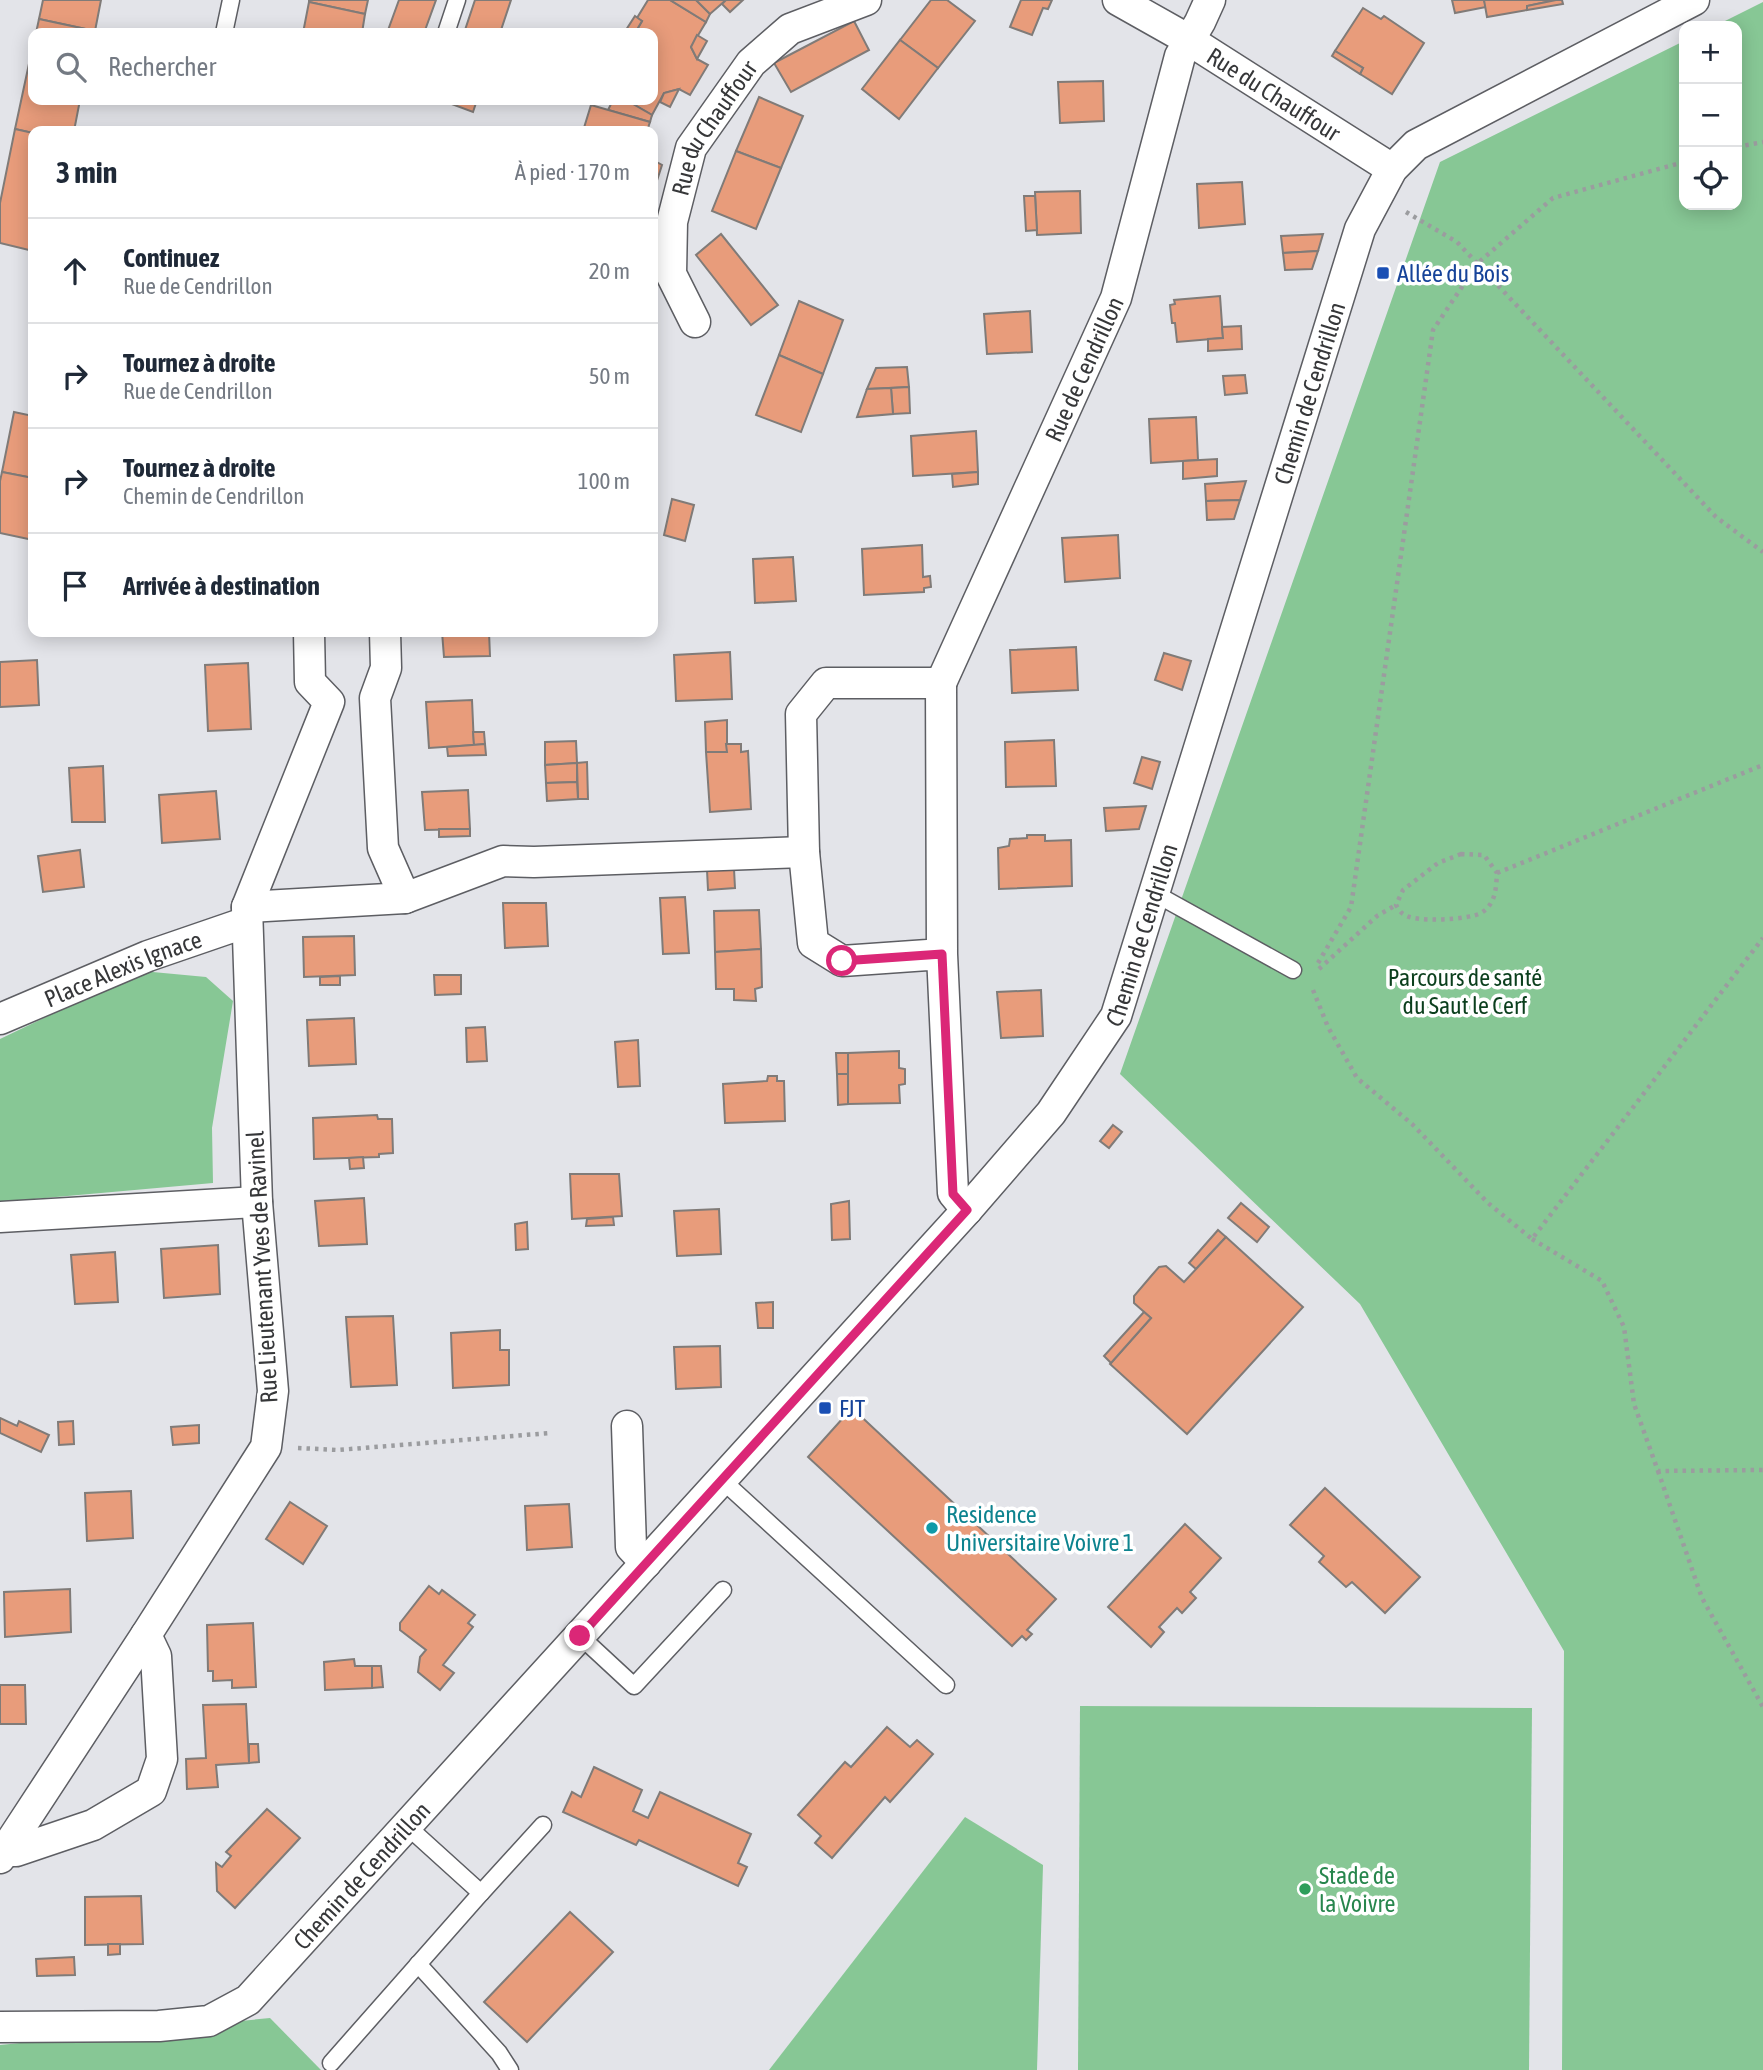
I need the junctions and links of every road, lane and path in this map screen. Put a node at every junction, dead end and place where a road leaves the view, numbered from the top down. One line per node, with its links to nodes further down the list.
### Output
1 (231, 0): 7 (lane)
2 (457, 0): 8 (lane)
3 (866, 0): 15 (street, Rue du Chauffour)
4 (1118, 0): 9 (street, Rue du Chauffour)
5 (1210, 0): 9 (street, Rue de Cendrillon)
6 (1694, 0): 13 (street)
7 (225, 28)
8 (448, 28)
9 (1189, 40): 13 (street, Rue du Chauffour); 19 (street, Rue de Cendrillon)
10 (1763, 142): 11 (path)
11 (1742, 146)
12 (1679, 163): 14 (path)
13 (1385, 182): 14 (path); 25 (street, Chemin de Cendrillon)
14 (1478, 264): 16 (path); 32 (path)
15 (695, 322)
16 (1763, 552)
17 (309, 637): 21 (street)
18 (385, 637): 20 (street)
19 (941, 683): 23 (street); 30 (street, Rue de Cendrillon)
20 (375, 698): 21 (street); 26 (street)
21 (329, 702): 28 (street, Rue Lieutenant Yves de Ravinel)
22 (1763, 765): 24 (path)
23 (804, 852): 26 (street); 30 (street)
24 (1497, 873): 27 (path); 27 (path)
25 (1154, 893): 31 (lane); 35 (street, Chemin de Cendrillon)
26 (405, 898): 28 (street)
27 (1396, 905): 32 (path)
28 (247, 915): 33 (street, Place Alexis Ignace); 34 (street, Rue Lieutenant Yves de Ravinel)
29 (1763, 938): 37 (path)
30 (942, 954): 35 (street, Rue de Cendrillon)
31 (1293, 971): 32 (path)
32 (1309, 979): 37 (path)
33 (0, 1019)
34 (257, 1202): 36 (street); 40 (street, Rue Lieutenant Yves de Ravinel)
35 (967, 1210): 43 (street, Chemin de Cendrillon)
36 (0, 1217)
37 (1532, 1239): 42 (path)
38 (628, 1426): 44 (street)
39 (550, 1433): 40 (path)
40 (266, 1447): 46 (street, Rue Lieutenant Yves de Ravinel)
41 (1763, 1470): 42 (path)
42 (1658, 1471): 49 (path)
43 (722, 1480): 44 (street, Chemin de Cendrillon); 48 (lane)
44 (646, 1563): 47 (street, Chemin de Cendrillon)
45 (723, 1590): 47 (lane)
46 (146, 1635): 52 (street, Rue Lieutenant Yves de Ravinel); 52 (street, Rue Lieutenant Yves de Ravinel)
47 (580, 1636): 51 (street, Chemin de Cendrillon)
48 (946, 1685)
49 (1763, 1707)
50 (543, 1825): 53 (lane)
51 (407, 1826): 53 (lane); 55 (street, Chemin de Cendrillon)
52 (2, 1855)
53 (481, 1893): 54 (lane)
54 (418, 1964): 56 (lane); 57 (lane)
55 (0, 2027)
56 (331, 2063)
57 (510, 2070)

